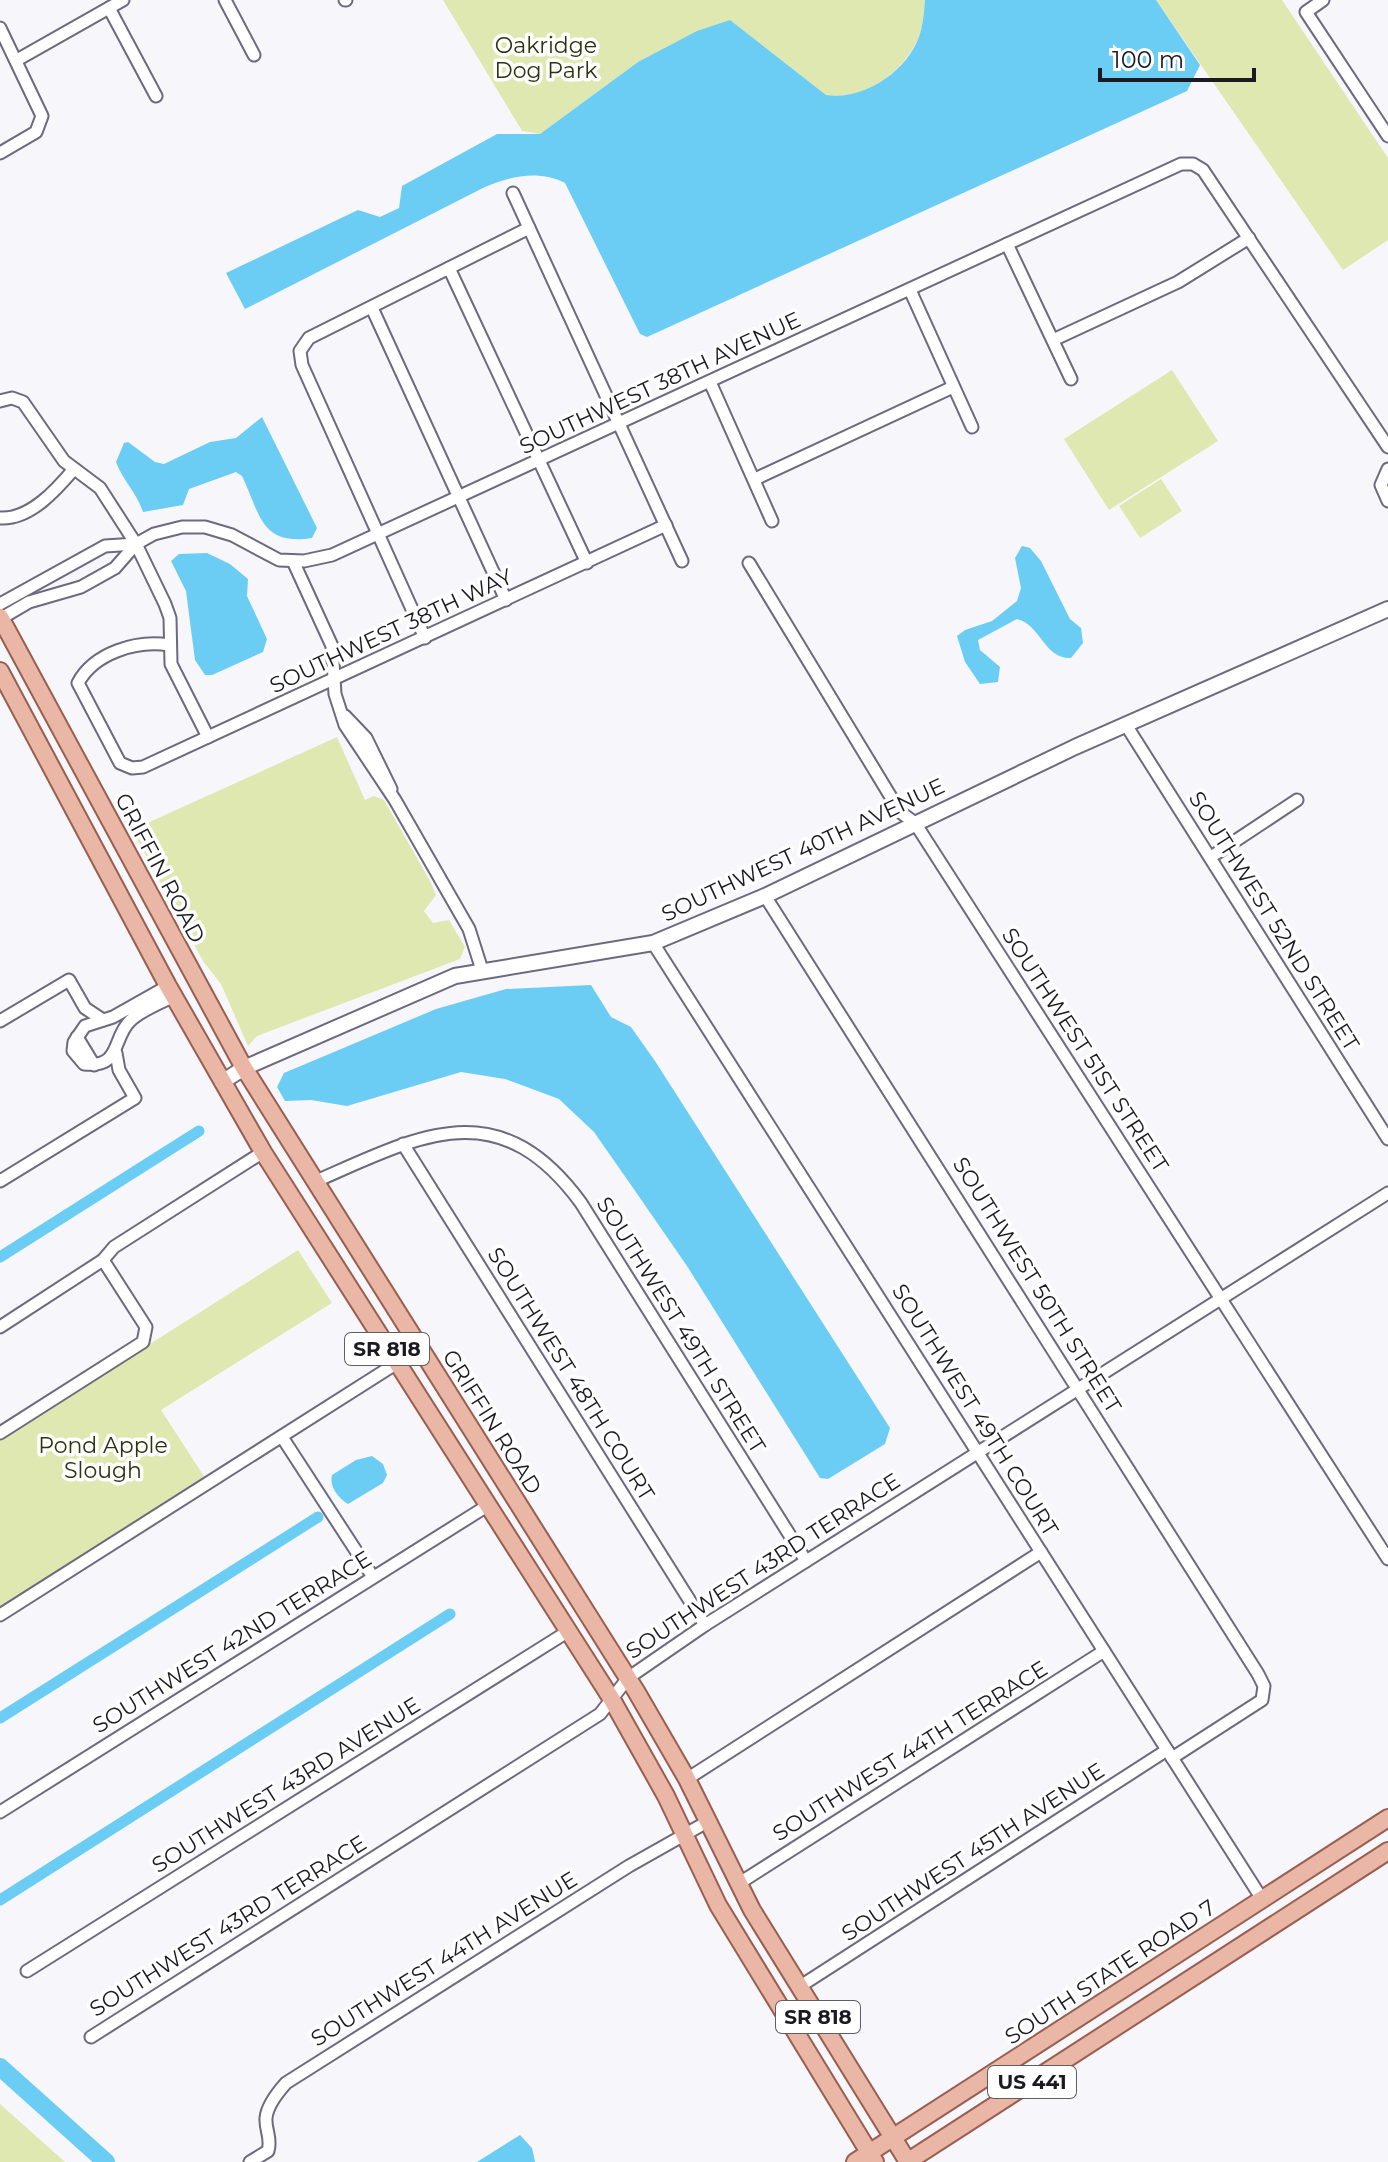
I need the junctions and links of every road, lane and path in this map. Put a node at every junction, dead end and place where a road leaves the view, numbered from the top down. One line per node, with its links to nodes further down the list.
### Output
1 (123, 0): 4 (street)
2 (225, 0): 6 (street)
3 (1323, 0): 9 (street)
4 (109, 8): 7 (street); 8 (street)
5 (0, 28): 7 (street)
6 (254, 55)
7 (17, 60): 10 (street)
8 (156, 96)
9 (1388, 136)
10 (0, 153)
11 (513, 193): 12 (street)
12 (529, 228): 15 (street); 23 (street)
13 (1249, 238): 14 (street, SOUTHWEST 38TH AVENUE); 18 (street); 25 (street)
14 (1007, 244): 16 (street, SOUTHWEST 38TH AVENUE); 18 (street)
15 (449, 268): 17 (street); 26 (street)
16 (910, 290): 20 (street, SOUTHWEST 38TH AVENUE); 21 (street)
17 (372, 308): 30 (street); 35 (street)
18 (1053, 340): 19 (street)
19 (1071, 379)
20 (710, 382): 23 (street, SOUTHWEST 38TH AVENUE); 29 (street)
21 (953, 387): 24 (street); 29 (street)
22 (0, 401): 27 (street)
23 (620, 423): 26 (street, SOUTHWEST 38TH AVENUE); 34 (street)
24 (972, 427)
25 (1388, 447)
26 (540, 460): 30 (street, SOUTHWEST 38TH AVENUE); 39 (street)
27 (74, 469): 32 (street); 36 (street)
28 (1388, 469): 31 (street)
29 (755, 479): 33 (street)
30 (461, 497): 35 (street, SOUTHWEST 38TH AVENUE); 41 (street)
31 (1388, 501)
32 (0, 518)
33 (772, 521)
34 (666, 525): 38 (street); 39 (street, SOUTHWEST 38TH WAY)
35 (380, 535): 37 (street, SOUTHWEST 38TH AVENUE); 45 (street)
36 (136, 544): 37 (street, SOUTHWEST 38TH AVENUE); 42 (street, SOUTHWEST 38TH AVENUE); 44 (street, SOUTHWEST 38TH AVENUE); 46 (street)
37 (293, 561): 48 (street)
38 (682, 561)
39 (587, 563): 41 (street, SOUTHWEST 38TH WAY)
40 (749, 563): 52 (street, SOUTHWEST 51ST STREET)
41 (506, 600): 45 (street, SOUTHWEST 38TH WAY)
42 (0, 604)
43 (1388, 609): 49 (street, SOUTHWEST 40TH AVENUE)
44 (0, 618): 64 (main road, GRIFFIN ROAD / SR 818)
45 (425, 638): 48 (street, SOUTHWEST 38TH WAY)
46 (169, 645): 50 (street); 50 (street, SOUTHWEST 38TH WAY)
47 (0, 671): 57 (main road, SR 818)
48 (333, 680): 50 (street, SOUTHWEST 38TH WAY); 56 (street)
49 (1126, 725): 52 (street, SOUTHWEST 40TH AVENUE); 53 (street, SOUTHWEST 52ND STREET)
50 (208, 737)
51 (1297, 800): 53 (street)
52 (915, 823): 54 (street, SOUTHWEST 40TH AVENUE); 74 (street, SOUTHWEST 51ST STREET)
53 (1211, 857): 67 (street, SOUTHWEST 52ND STREET)
54 (765, 896): 55 (street, SOUTHWEST 40TH AVENUE); 78 (street, SOUTHWEST 50TH STREET)
55 (653, 943): 56 (street, SOUTHWEST 40TH AVENUE); 81 (street, SOUTHWEST 49TH COURT)
56 (482, 970): 64 (street, SOUTHWEST 40TH AVENUE)
57 (171, 991): 59 (street); 62 (street); 66 (main road, SR 818)
58 (85, 1008): 59 (street); 60 (street); 61 (street)
59 (103, 1020): 61 (street)
60 (0, 1021)
61 (85, 1026): 63 (street)
62 (116, 1053): 63 (street); 65 (street)
63 (98, 1064): 65 (street)
64 (244, 1068): 66 (street, SOUTHWEST 40TH AVENUE); 71 (main road, GRIFFIN ROAD / SR 818)
65 (119, 1070): 70 (street)
66 (222, 1082): 69 (main road, SR 818)
67 (1388, 1139)
68 (403, 1144): 71 (street); 85 (street, SOUTHWEST 49TH STREET); 88 (street, SOUTHWEST 48TH COURT)
69 (263, 1152): 73 (street); 77 (main road, SR 818)
70 (0, 1181)
71 (314, 1182): 76 (main road, GRIFFIN ROAD / SR 818)
72 (1388, 1193): 74 (street, SOUTHWEST 43RD TERRACE)
73 (103, 1260): 75 (street); 79 (street)
74 (1222, 1300): 78 (street, SOUTHWEST 43RD TERRACE); 84 (street, SOUTHWEST 51ST STREET)
75 (0, 1327)
76 (419, 1349): 77 (street); 91 (main road, GRIFFIN ROAD / SR 818)
77 (396, 1363): 80 (street); 82 (main road, SR 818)
78 (1079, 1386): 81 (street, SOUTHWEST 43RD TERRACE); 93 (street, SOUTHWEST 50TH STREET)
79 (0, 1433)
80 (282, 1437): 86 (street); 87 (street)
81 (978, 1451): 83 (street, SOUTHWEST 49TH COURT); 85 (street, SOUTHWEST 43RD TERRACE)
82 (487, 1506): 86 (street, SOUTHWEST 42ND TERRACE); 89 (main road, SR 818)
83 (1041, 1552): 90 (street, SOUTHWEST 49TH COURT); 95 (street)
84 (1388, 1559)
85 (806, 1561): 88 (street, SOUTHWEST 43RD TERRACE)
86 (373, 1577): 96 (street, SOUTHWEST 42ND TERRACE)
87 (0, 1615)
88 (705, 1625): 91 (street, SOUTHWEST 43RD TERRACE)
89 (567, 1632): 92 (main road, SR 818); 106 (street, SOUTHWEST 43RD AVENUE)
90 (1104, 1651): 94 (street, SOUTHWEST 49TH COURT); 102 (street, SOUTHWEST 44TH TERRACE)
91 (628, 1678): 92 (street, SOUTHWEST 43RD TERRACE); 95 (main road, GRIFFIN ROAD / SR 818)
92 (611, 1698): 99 (main road, SR 818); 108 (street, SOUTHWEST 43RD TERRACE)
93 (1262, 1700): 94 (street, SOUTHWEST 45TH AVENUE)
94 (1169, 1754): 103 (street, SOUTHWEST 49TH COURT); 107 (street, SOUTHWEST 45TH AVENUE)
95 (687, 1779): 98 (main road, GRIFFIN ROAD / SR 818)
96 (0, 1812)
97 (1388, 1818): 101 (main road, SOUTH STATE ROAD 7 / US 441)
98 (707, 1822): 99 (street, SOUTHWEST 44TH AVENUE); 102 (main road, GRIFFIN ROAD / SR 818)
99 (683, 1835): 110 (main road, SR 818); 111 (street, SOUTHWEST 44TH AVENUE)
100 (1388, 1851): 104 (main road, US 441)
101 (1292, 1879): 103 (main road, SOUTH STATE ROAD 7 / US 441); 104 (main road)
102 (738, 1884): 107 (main road, GRIFFIN ROAD / SR 818)
103 (1262, 1899): 105 (main road); 109 (main road, SOUTH STATE ROAD 7 / US 441)
104 (1280, 1922): 105 (main road, US 441)
105 (1245, 1944): 112 (main road, US 441)
106 (27, 1971)
107 (799, 1987): 109 (main road, GRIFFIN ROAD / SR 818)
108 (91, 2037)
109 (893, 2138): 110 (main road, SOUTH STATE ROAD 7 / US 441); 112 (main road, GRIFFIN ROAD / SR 818)
110 (867, 2159)
111 (250, 2162)
112 (908, 2162)

